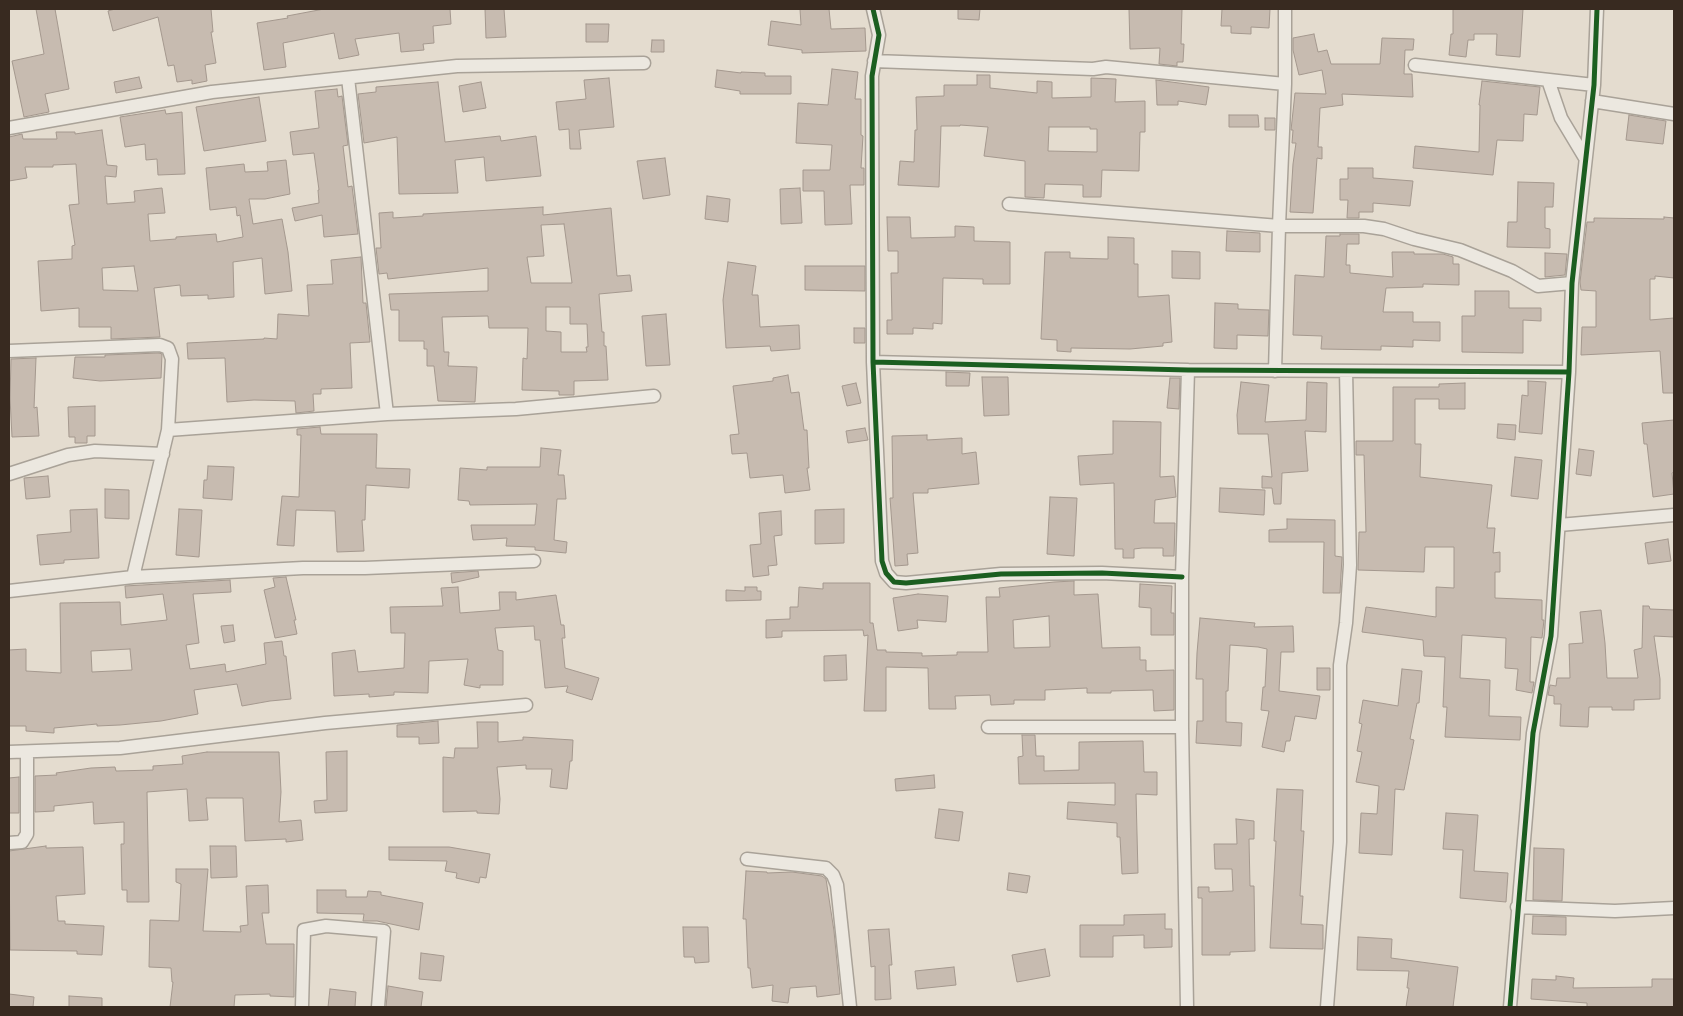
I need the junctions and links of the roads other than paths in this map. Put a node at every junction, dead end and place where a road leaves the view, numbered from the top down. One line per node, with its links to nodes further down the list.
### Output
1 (873, 9): 4 (street)
2 (1285, 9): 9 (street)
3 (1597, 9): 10 (street)
4 (874, 61): 9 (street); 19 (street)
5 (644, 63): 7 (street)
6 (1415, 65): 8 (street)
7 (348, 78): 13 (street); 25 (street)
8 (1548, 80): 10 (street); 14 (street)
9 (1285, 84): 16 (street)
10 (1594, 86): 11 (street)
11 (1592, 101): 12 (street); 14 (street)
12 (1674, 114)
13 (9, 128)
14 (1585, 158): 17 (street)
15 (1009, 204): 16 (street)
16 (1279, 226): 17 (street); 21 (street)
17 (1572, 284): 23 (street)
18 (9, 351): 26 (street)
19 (873, 362): 20 (street); 32 (street)
20 (1188, 370): 21 (street); 32 (street)
21 (1275, 371): 22 (street)
22 (1346, 371): 23 (street); 48 (street)
23 (1569, 372): 30 (street)
24 (654, 396): 25 (street)
25 (387, 414): 26 (street)
26 (168, 430): 27 (street)
27 (162, 454): 28 (street); 33 (street)
28 (9, 474)
29 (1674, 515): 30 (street)
30 (1559, 525): 42 (street)
31 (534, 561): 33 (street)
32 (1182, 576): 37 (street)
33 (132, 577): 34 (street)
34 (9, 591)
35 (526, 705): 39 (street)
36 (988, 727): 37 (street)
37 (1182, 727): 47 (street)
38 (9, 752): 39 (street)
39 (27, 752): 40 (street)
40 (9, 844)
41 (746, 859): 46 (street)
42 (1517, 907): 43 (street); 49 (street)
43 (1674, 908)
44 (302, 1007): 45 (street)
45 (378, 1007)
46 (850, 1007)
47 (1187, 1007)
48 (1327, 1007)
49 (1510, 1007)

